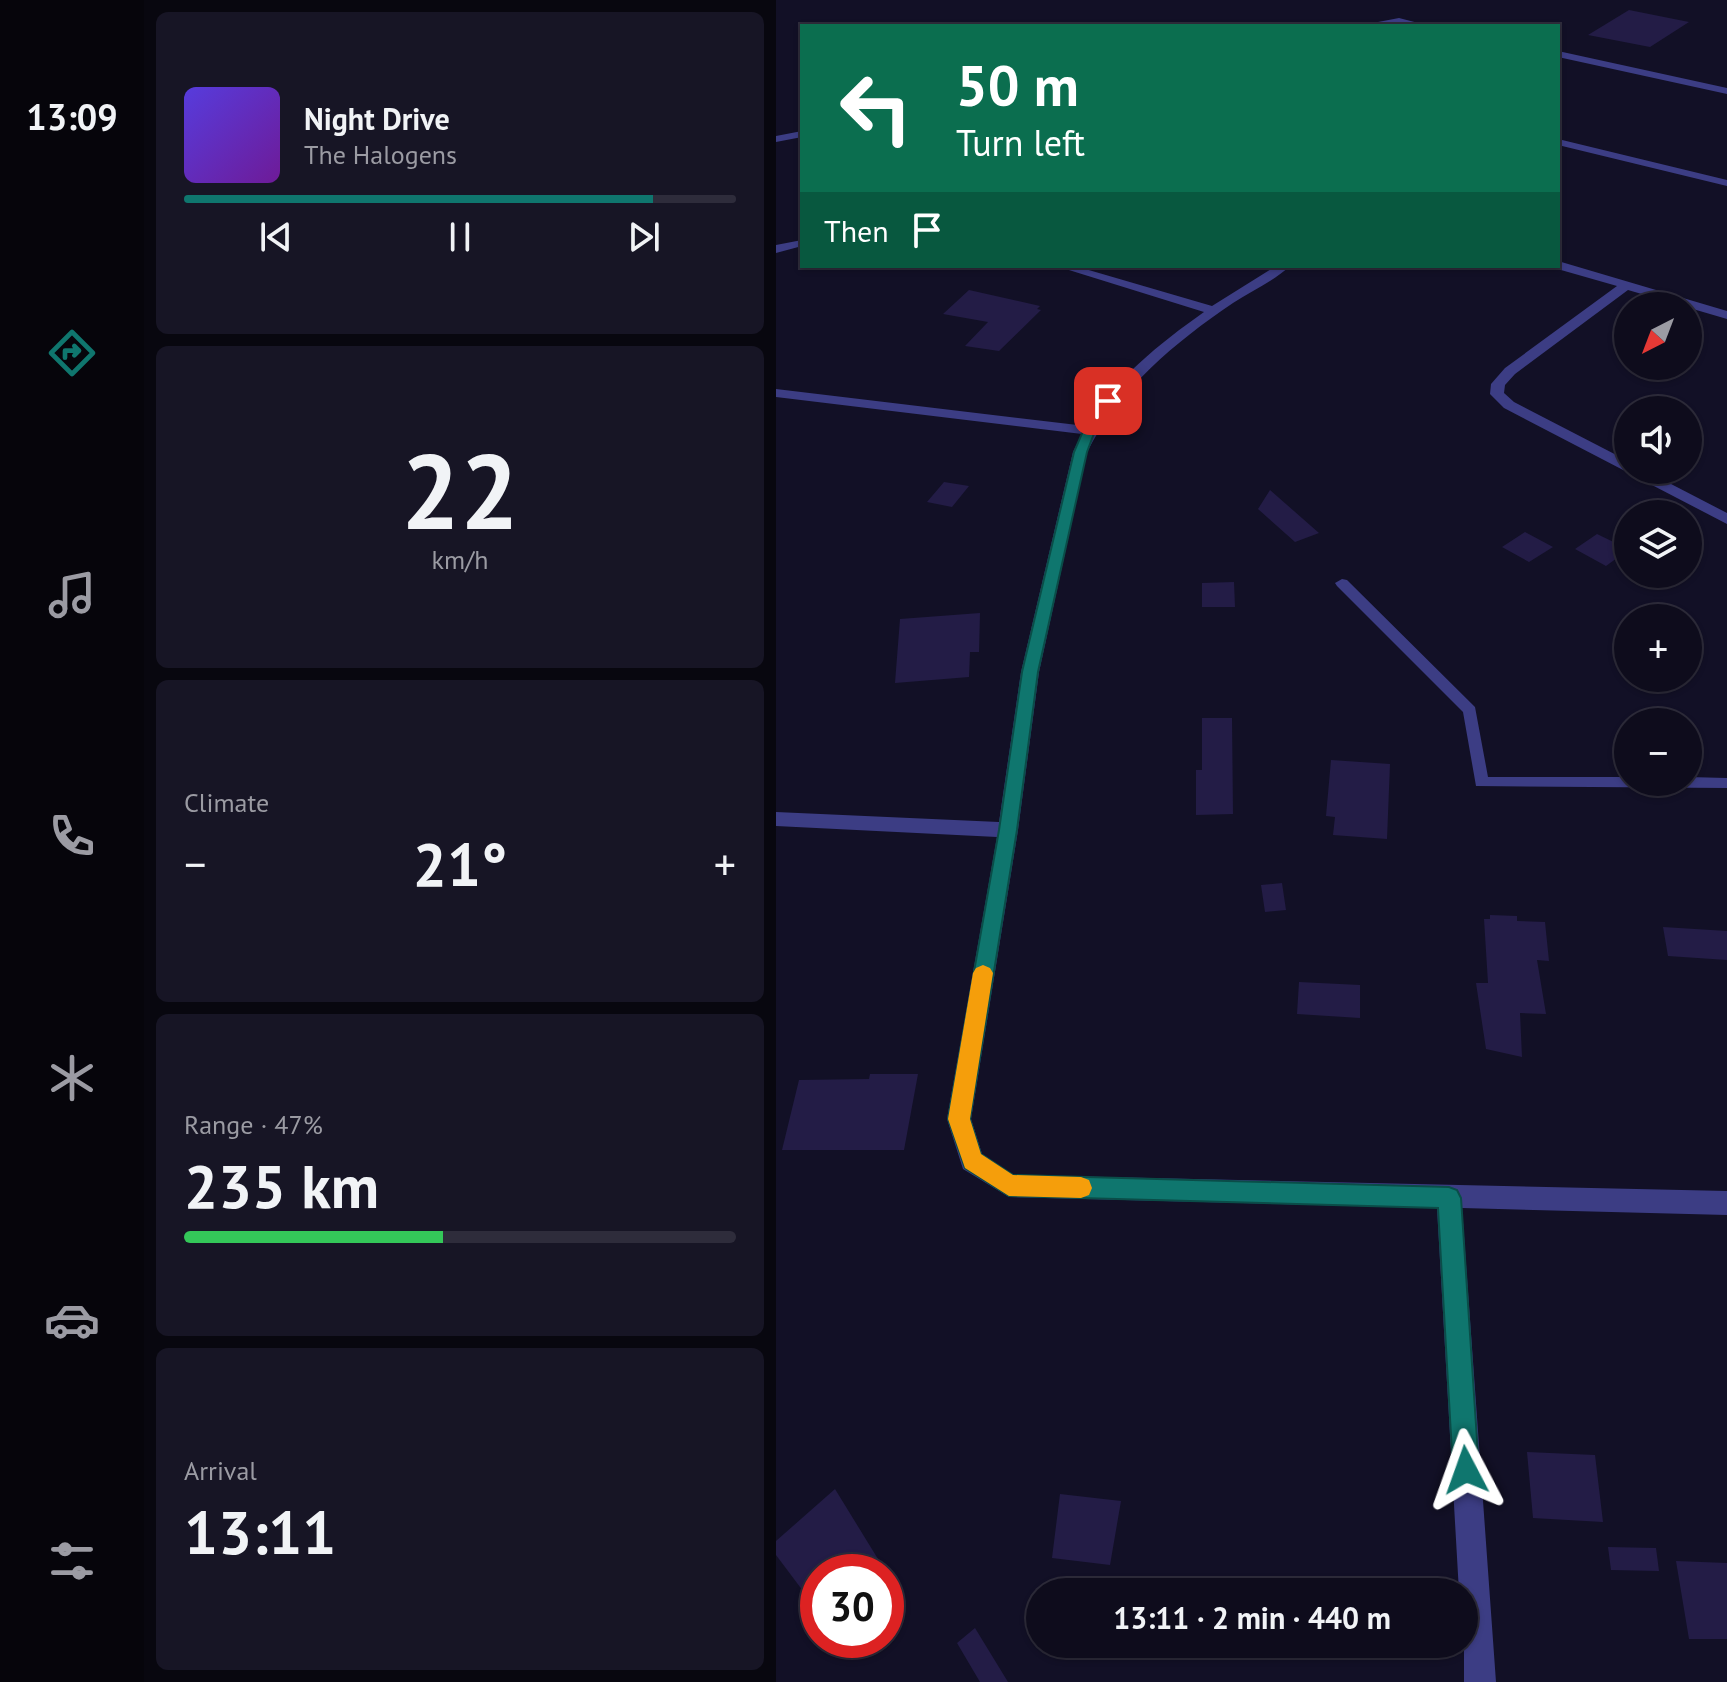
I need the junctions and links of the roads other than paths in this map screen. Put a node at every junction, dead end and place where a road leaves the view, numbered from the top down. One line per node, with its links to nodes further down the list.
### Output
1 (1376, 24): 2 (street)
2 (1415, 24)
3 (1560, 54): 4 (street)
4 (1727, 91)
5 (800, 134): 6 (street)
6 (776, 139)
7 (1560, 142): 8 (street)
8 (1727, 183)
9 (800, 243): 10 (street)
10 (776, 249)
11 (1560, 266): 14 (street)
12 (1069, 268): 15 (street)
13 (1281, 268): 15 (street)
14 (1627, 285): 16 (street); 19 (street)
15 (1211, 310): 18 (street)
16 (1727, 315)
17 (776, 393): 18 (street)
18 (1089, 431): 25 (street)
19 (1614, 460)
20 (1660, 484): 21 (street)
21 (1727, 519)
22 (1342, 583): 23 (lane)
23 (1727, 783)
24 (776, 819): 25 (street)
25 (1008, 830): 26 (street)
26 (1449, 1198): 27 (street); 28 (street)
27 (1727, 1203)
28 (1480, 1682)

